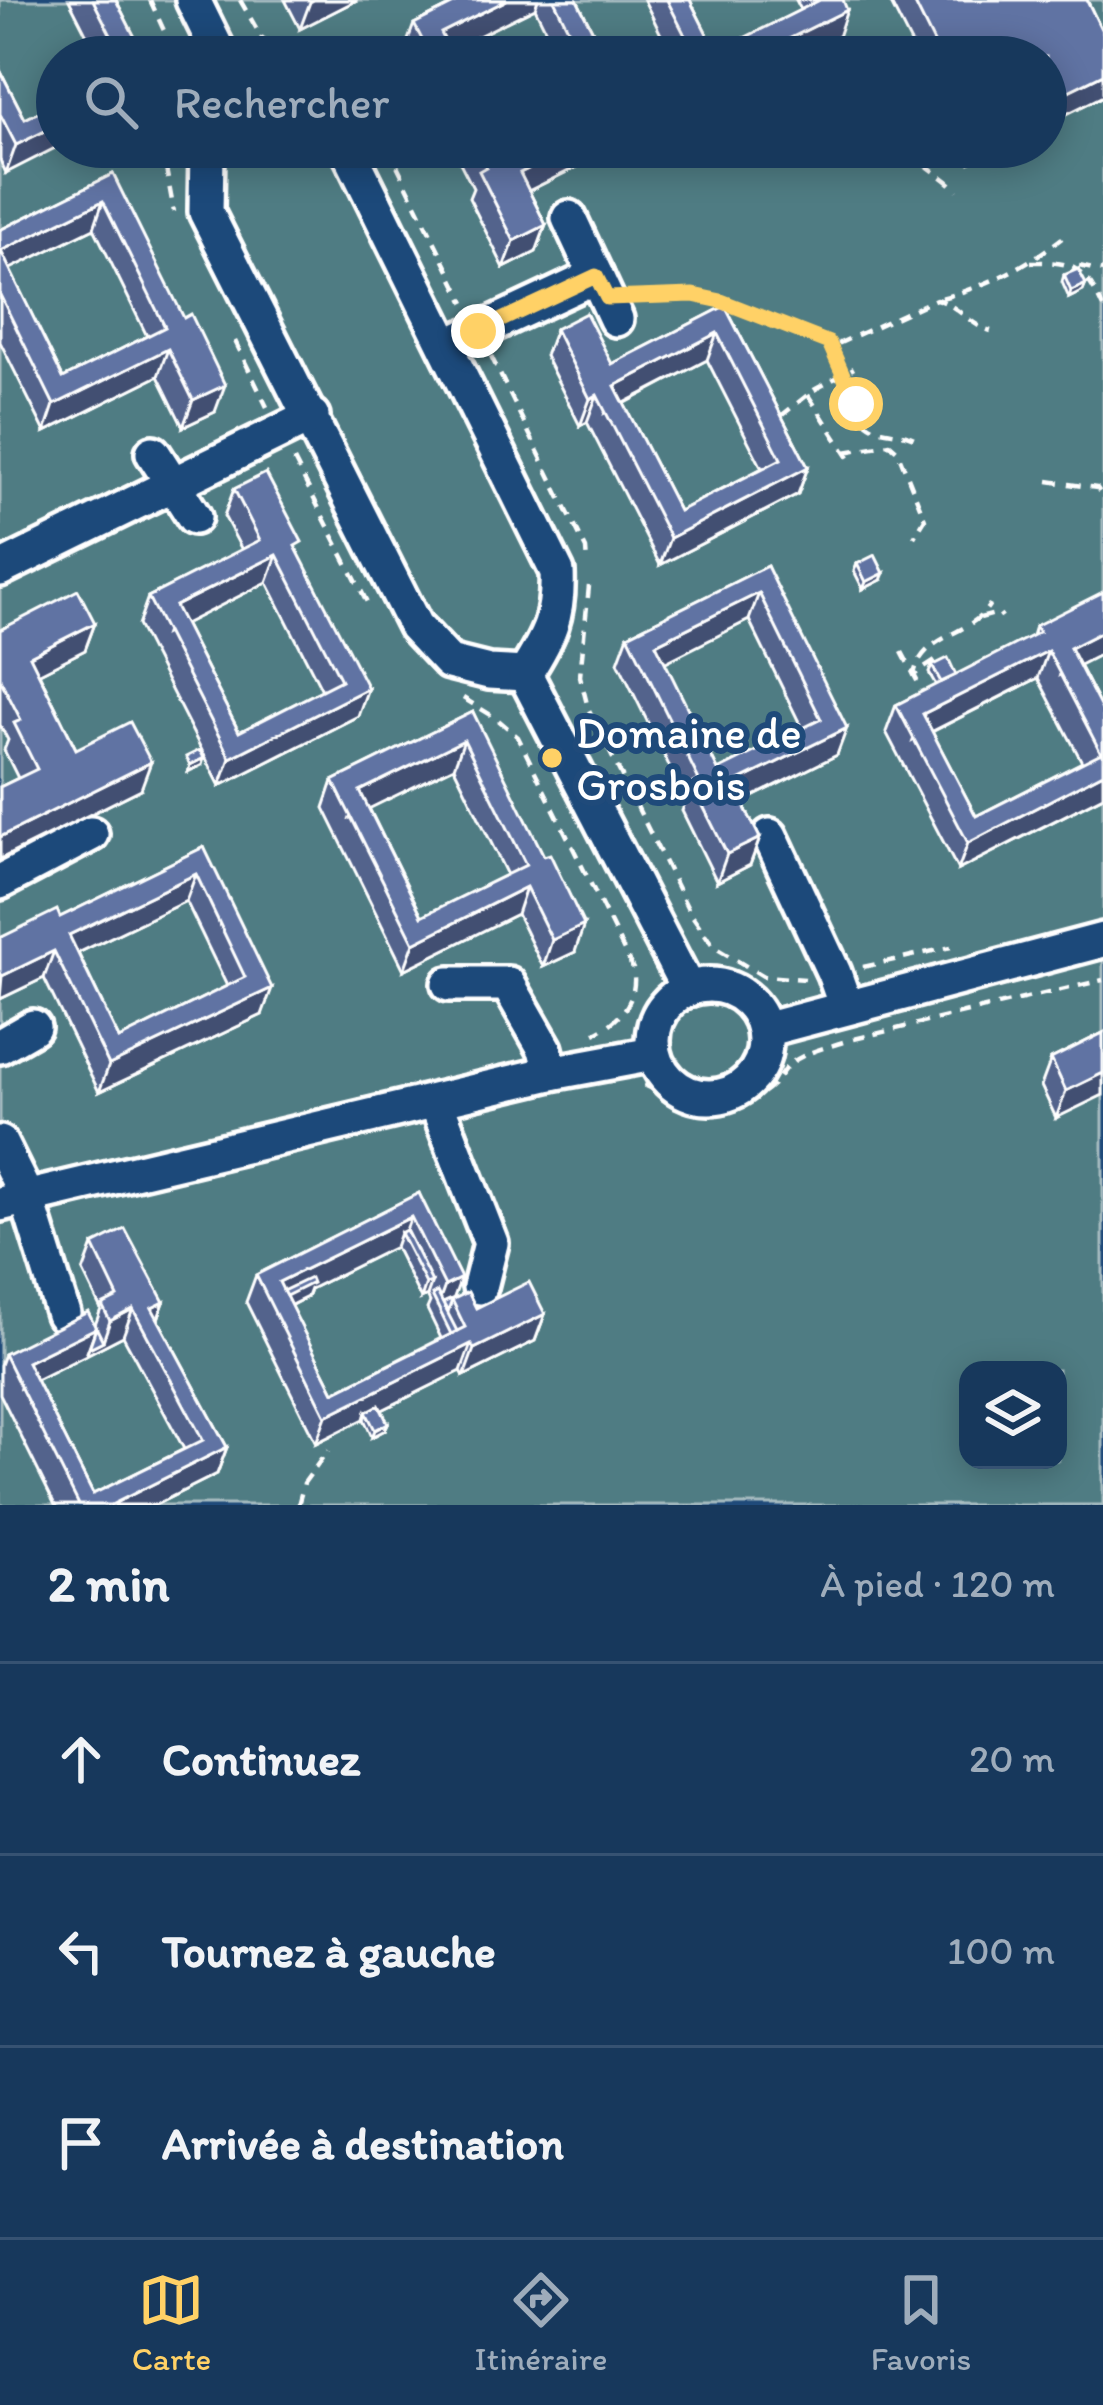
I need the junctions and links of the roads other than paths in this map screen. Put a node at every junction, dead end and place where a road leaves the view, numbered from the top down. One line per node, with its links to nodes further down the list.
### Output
1 (193, 0): 2 (lane)
2 (211, 36)
3 (207, 168): 7 (lane)
4 (357, 168): 6 (lane)
5 (569, 218): 6 (lane)
6 (446, 346): 12 (lane)
7 (312, 416): 9 (lane); 12 (lane)
8 (153, 453): 9 (lane)
9 (172, 483): 10 (lane); 11 (lane)
10 (194, 518)
11 (0, 569)
12 (524, 674): 18 (lane)
13 (91, 834): 15 (lane)
14 (770, 836): 19 (lane)
15 (0, 882)
16 (1102, 947): 19 (lane)
17 (449, 984): 23 (lane)
18 (688, 988): 21 (lane); 24 (lane)
19 (846, 1007): 21 (lane)
20 (33, 1027): 22 (lane)
21 (764, 1030): 24 (lane)
22 (0, 1046)
23 (548, 1061): 24 (lane); 25 (lane)
24 (644, 1067)
25 (436, 1102): 27 (lane); 28 (lane)
26 (0, 1143): 27 (lane)
27 (14, 1201): 29 (lane)
28 (480, 1288)
29 (63, 1314)

